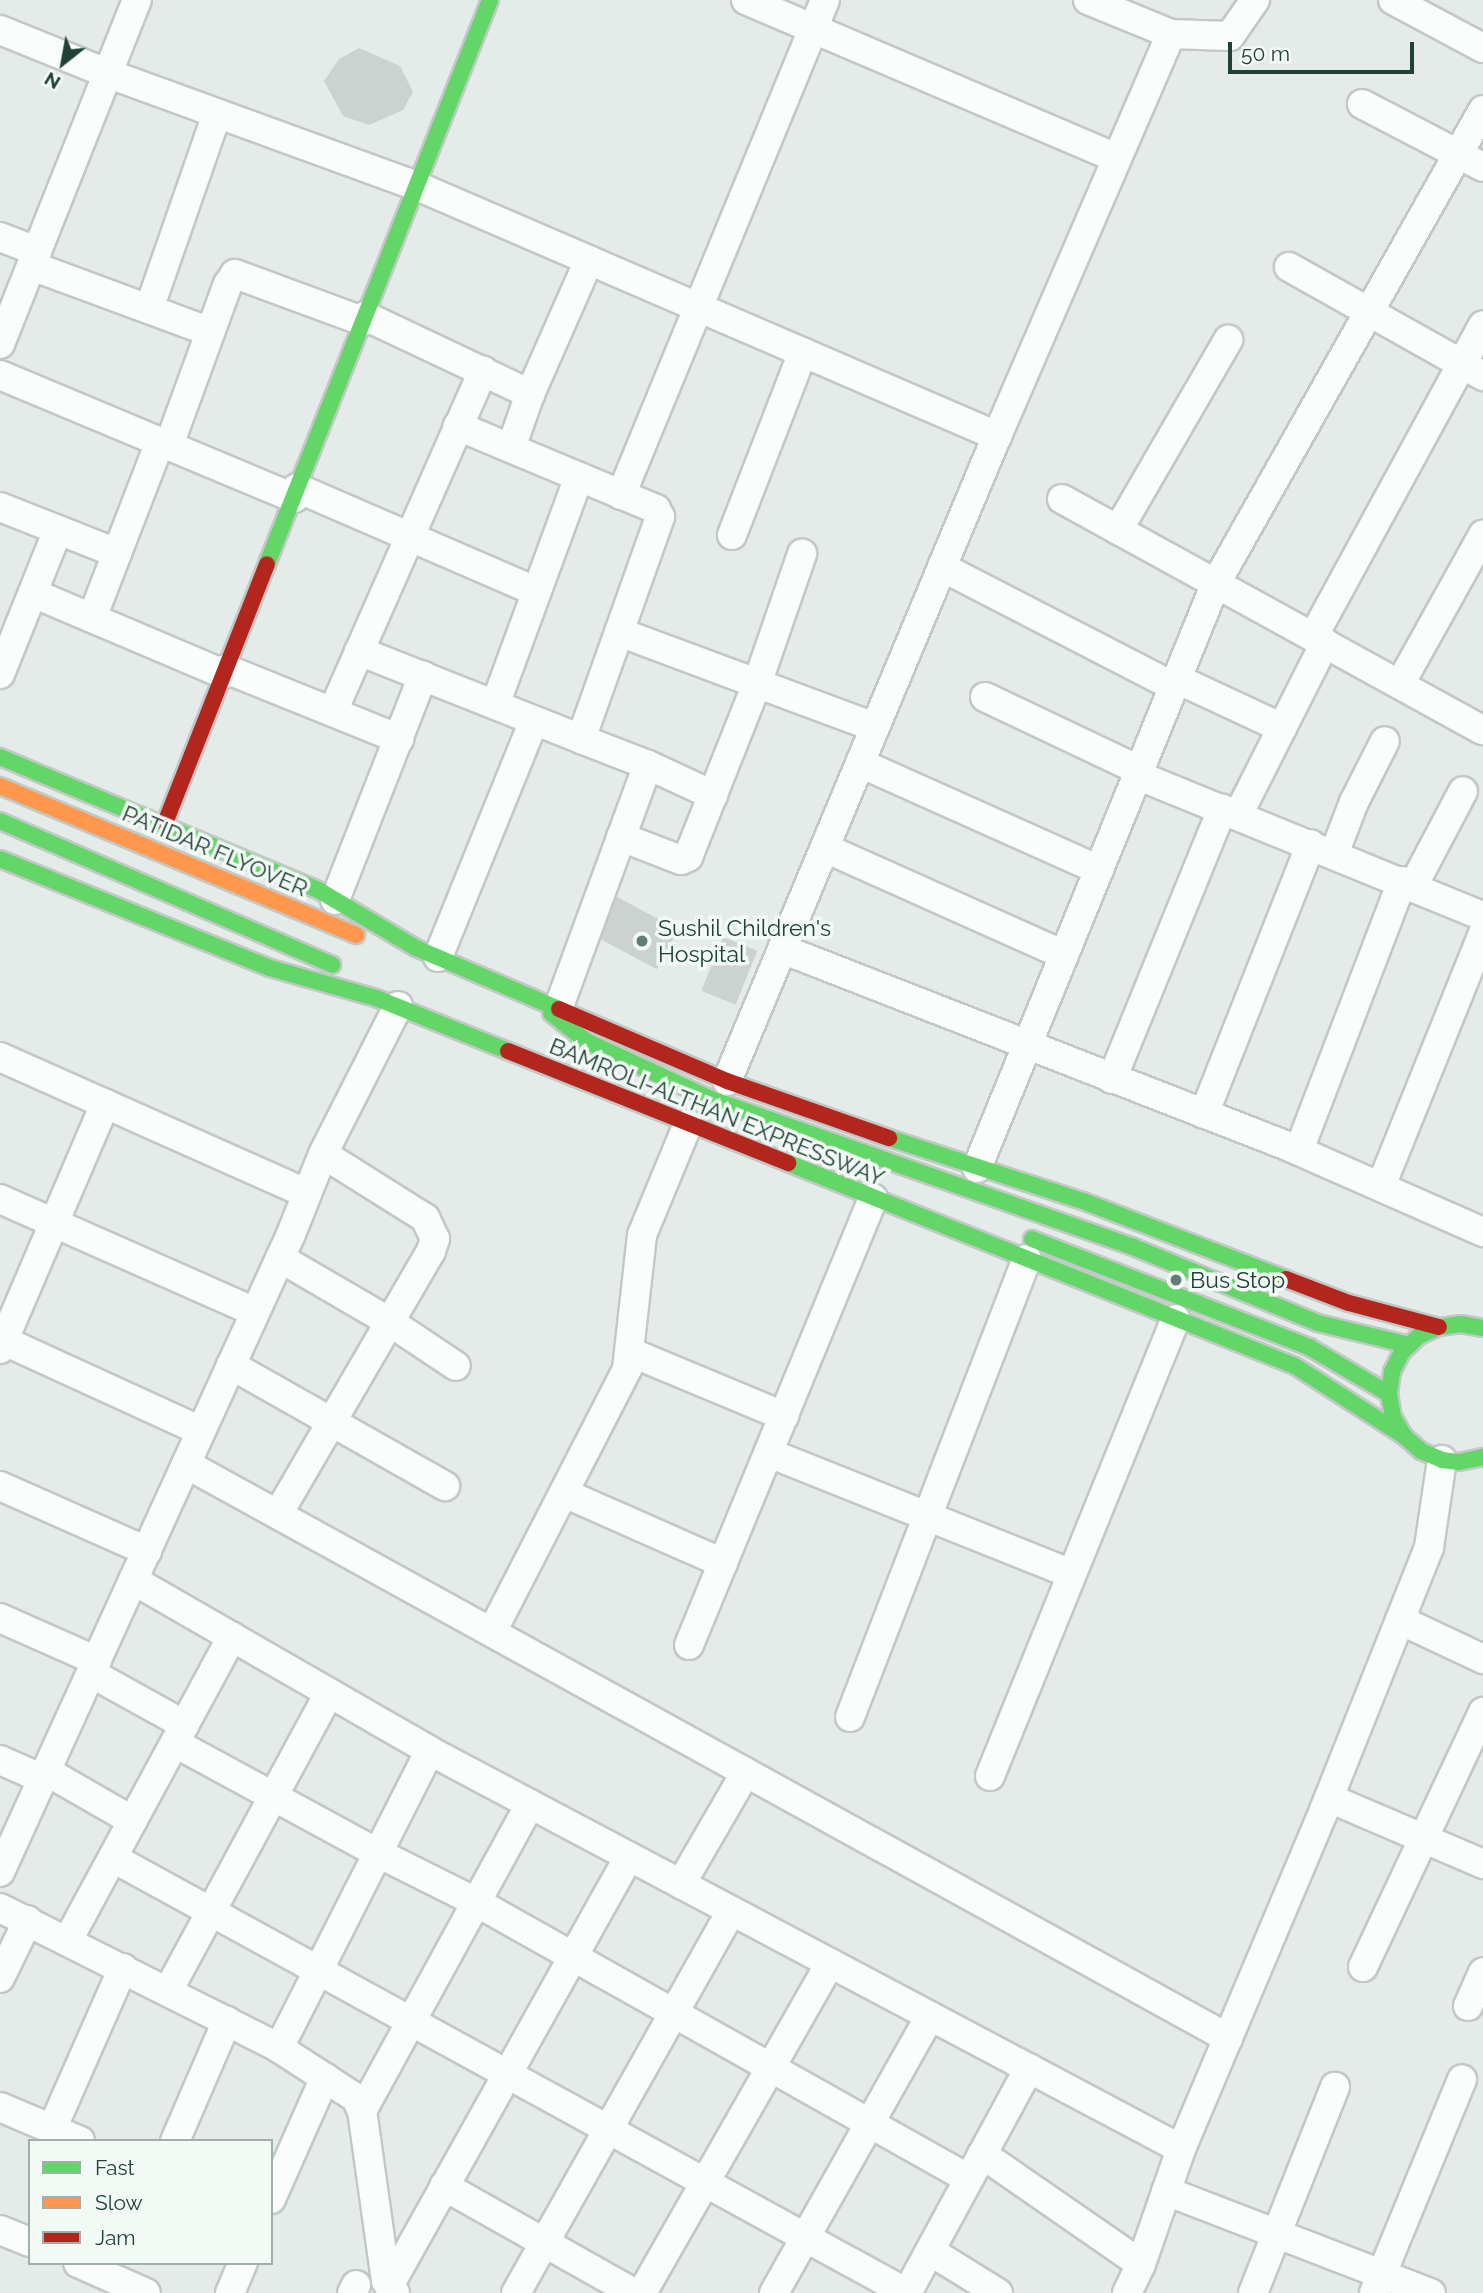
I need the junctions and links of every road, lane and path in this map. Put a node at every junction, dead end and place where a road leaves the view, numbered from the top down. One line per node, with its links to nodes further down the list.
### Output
1 (137, 0): 12 (street)
2 (490, 0): 18 (main road)
3 (746, 0): 8 (street)
4 (825, 0): 8 (street)
5 (1088, 0): 10 (street)
6 (1255, 0): 10 (street)
7 (1393, 0): 11 (street)
8 (814, 26): 16 (street); 23 (street)
9 (0, 30): 12 (street)
10 (1171, 34): 16 (street)
11 (1483, 48)
12 (109, 74): 15 (street); 20 (street)
13 (1362, 104): 17 (street)
14 (1483, 110): 17 (street)
15 (217, 114): 18 (street); 24 (street)
16 (1118, 158): 37 (street)
17 (1471, 161): 25 (street)
18 (417, 186): 21 (street); 26 (main road)
19 (0, 237): 20 (street)
20 (34, 259): 24 (street); 30 (street)
21 (589, 260): 23 (street); 35 (street)
22 (1289, 267): 25 (street)
23 (700, 308): 31 (street); 42 (street)
24 (149, 309): 28 (street)
25 (1370, 313): 32 (street); 53 (street)
26 (364, 318): 28 (street); 33 (street); 41 (main road)
27 (1483, 324): 32 (street)
28 (210, 332): 38 (street)
29 (1228, 340): 46 (street)
30 (0, 344)
31 (803, 352): 37 (street); 47 (street)
32 (1472, 370): 58 (street)
33 (483, 371): 35 (street); 36 (street)
34 (0, 374): 38 (street)
35 (530, 394): 39 (street)
36 (458, 426): 39 (street); 49 (street)
37 (997, 436): 52 (street)
38 (164, 444): 41 (street); 50 (street)
39 (511, 448): 40 (street)
40 (579, 477): 42 (street); 54 (street)
41 (296, 493): 49 (street); 60 (main road)
42 (621, 495): 57 (street)
43 (1062, 499): 46 (street)
44 (0, 507): 45 (street)
45 (58, 530): 50 (street); 55 (street)
46 (1118, 530): 53 (street)
47 (732, 535)
48 (1483, 535): 65 (street)
49 (409, 536): 54 (street); 59 (street)
50 (117, 553): 56 (street)
51 (802, 554): 64 (street)
52 (942, 566): 63 (street); 70 (street)
53 (1216, 583): 58 (street); 63 (street)
54 (535, 591): 67 (street)
55 (33, 593): 56 (street); 61 (street)
56 (92, 618): 60 (street)
57 (619, 632): 64 (street); 74 (street)
58 (1319, 640): 65 (street); 71 (street)
59 (359, 651): 62 (street); 68 (street)
60 (225, 671): 68 (street); 85 (main road)
61 (0, 674)
62 (423, 676): 67 (street); 73 (street)
63 (1175, 682): 71 (street); 79 (street)
64 (758, 684): 70 (street); 82 (street)
65 (1400, 684): 72 (street)
66 (985, 697): 79 (street)
67 (495, 705): 69 (street)
68 (333, 711): 73 (street)
69 (534, 721): 74 (street); 96 (street)
70 (875, 727): 77 (street)
71 (1282, 728): 83 (street)
72 (1483, 730)
73 (399, 739): 92 (street)
74 (581, 739): 78 (street)
75 (1385, 741): 88 (street)
76 (0, 757): 85 (main road)
77 (860, 763): 87 (street); 90 (street)
78 (648, 765): 82 (street); 86 (street)
79 (1138, 772): 83 (street); 90 (street)
80 (0, 786): 96 (main road, PATIDAR FLYOVER)
81 (1463, 791): 91 (street)
82 (713, 794): 86 (street)
83 (1230, 812): 88 (street); 103 (street)
84 (0, 821): 98 (main road)
85 (165, 823): 92 (main road)
86 (621, 837): 99 (street)
87 (825, 848): 95 (street); 97 (street)
88 (1323, 849): 91 (street); 106 (street)
89 (0, 859): 98 (main road, BAMROLI-ALTHAN EXPRESSWAY)
90 (1098, 870): 97 (street)
91 (1408, 884): 93 (street); 108 (street)
92 (335, 900): 96 (main road)
93 (1483, 916)
94 (1483, 934): 112 (street)
95 (782, 949): 100 (street); 104 (street)
96 (427, 953): 99 (main road)
97 (1064, 955): 100 (street)
98 (387, 1002): 101 (main road, BAMROLI-ALTHAN EXPRESSWAY); 109 (street)
99 (547, 1005): 104 (main road); 127 (main road)
100 (1027, 1046): 103 (street); 111 (street)
101 (517, 1056): 107 (main road, BAMROLI-ALTHAN EXPRESSWAY); 110 (main road)
102 (0, 1057): 105 (street)
103 (1112, 1079): 106 (street)
104 (727, 1082): 111 (main road)
105 (105, 1104): 113 (street); 116 (street)
106 (1204, 1114): 108 (street)
107 (688, 1124): 114 (main road, BAMROLI-ALTHAN EXPRESSWAY); 128 (street)
108 (1298, 1150): 112 (street)
109 (323, 1154): 113 (street); 123 (street)
110 (821, 1158)
111 (977, 1168): 124 (main road)
112 (1381, 1186): 118 (street)
113 (307, 1194): 119 (street)
114 (873, 1198): 120 (main road, BAMROLI-ALTHAN EXPRESSWAY); 132 (street)
115 (0, 1199): 116 (street)
116 (55, 1223): 121 (street); 126 (street)
117 (1012, 1231): 131 (main road)
118 (1483, 1231)
119 (280, 1258): 121 (street); 123 (street)
120 (1027, 1259): 122 (main road, BAMROLI-ALTHAN EXPRESSWAY); 144 (street)
121 (255, 1312): 129 (street)
122 (1176, 1319): 135 (main road, BAMROLI-ALTHAN EXPRESSWAY); 147 (street)
123 (390, 1322): 130 (street); 133 (street)
124 (1439, 1327): 125 (main road); 127 (main road)
125 (1483, 1328)
126 (1, 1343): 134 (street)
127 (1409, 1345): 131 (main road)
128 (630, 1352): 132 (street); 142 (street)
129 (231, 1365): 133 (street); 134 (street)
130 (456, 1366)
131 (1389, 1394): 135 (main road)
132 (784, 1416): 136 (street)
133 (333, 1420): 141 (street); 143 (street)
134 (201, 1431): 139 (street)
135 (1404, 1436): 137 (main road, BAMROLI-ALTHAN EXPRESSWAY)
136 (769, 1453): 144 (street); 146 (street)
137 (1442, 1460): 138 (main road); 150 (street)
138 (1481, 1460)
139 (186, 1464): 143 (street); 145 (street)
140 (0, 1486): 145 (street)
141 (445, 1486)
142 (564, 1493): 146 (street); 151 (street)
143 (278, 1514): 151 (street)
144 (928, 1515): 147 (street); 158 (street)
145 (147, 1550): 148 (street)
146 (723, 1563): 153 (street)
147 (1072, 1574): 164 (street)
148 (133, 1580): 152 (street); 155 (street)
149 (0, 1618): 155 (street)
150 (1399, 1620): 154 (street); 166 (street)
151 (492, 1632): 162 (street)
152 (232, 1637): 156 (street); 159 (street)
153 (690, 1645)
154 (1483, 1659)
155 (94, 1667): 159 (street); 163 (street)
156 (329, 1693): 160 (street); 165 (street)
157 (1483, 1712): 169 (street)
158 (850, 1717)
159 (180, 1734): 165 (street); 168 (street)
160 (430, 1751): 167 (street); 170 (street)
161 (0, 1760): 163 (street)
162 (746, 1772): 175 (street); 195 (street)
163 (45, 1775): 168 (street); 174 (street)
164 (990, 1776)
165 (273, 1796): 170 (street); 179 (street)
166 (1329, 1798): 169 (street); 195 (street)
167 (530, 1804): 171 (street); 176 (street)
168 (133, 1821): 172 (street)
169 (1424, 1837): 173 (street); 184 (street)
170 (378, 1853): 176 (street); 186 (street)
171 (629, 1856): 175 (street); 182 (street)
172 (113, 1858): 179 (street); 181 (street)
173 (1483, 1864)
174 (0, 1872)
175 (681, 1884): 178 (street)
176 (476, 1902): 182 (street); 194 (street)
177 (0, 1908): 180 (street)
178 (731, 1911): 183 (street); 191 (street)
179 (211, 1913): 186 (street); 189 (street)
180 (28, 1920): 181 (street); 188 (street)
181 (68, 1940): 185 (street)
182 (573, 1956): 191 (street); 199 (street)
183 (830, 1963): 192 (street); 197 (street)
184 (1363, 1967)
185 (123, 1968): 189 (street); 206 (street)
186 (319, 1970): 194 (street); 196 (street)
187 (1483, 1972): 190 (street)
188 (0, 1978)
189 (169, 1991): 193 (street)
190 (1468, 2006)
191 (674, 2012): 197 (street); 207 (street)
192 (930, 2016): 198 (street); 205 (street)
193 (227, 2021): 196 (street); 209 (street)
194 (411, 2021): 199 (street); 204 (street)
195 (1228, 2038): 210 (street)
196 (279, 2048): 200 (street)
197 (771, 2067): 205 (street); 212 (street)
198 (1029, 2068): 210 (street); 211 (street)
199 (508, 2073): 207 (street); 213 (street)
200 (326, 2077): 204 (street); 215 (street)
201 (1462, 2079): 226 (street)
202 (1335, 2087): 217 (street)
203 (0, 2107): 206 (street)
204 (362, 2111): 227 (street)
205 (870, 2124): 211 (street); 218 (street)
206 (52, 2129): 208 (street)
207 (608, 2129): 212 (street); 220 (street)
208 (75, 2139)
209 (176, 2139)
210 (1181, 2149): 214 (street)
211 (976, 2167): 221 (street); 222 (street)
212 (705, 2183): 218 (street); 232 (street)
213 (444, 2186): 220 (street); 227 (street)
214 (1166, 2191): 217 (street); 222 (street)
215 (273, 2195)
216 (0, 2230): 219 (street)
217 (1277, 2233): 226 (street); 237 (street)
218 (806, 2238): 233 (street); 234 (street)
219 (28, 2241)
220 (544, 2242): 230 (street); 231 (street)
221 (930, 2251): 234 (street); 235 (street)
222 (1141, 2264): 236 (street)
223 (83, 2265): 225 (street)
224 (242, 2265): 229 (street)
225 (116, 2278): 228 (street)
226 (1377, 2283): 238 (street)
227 (392, 2290)
228 (146, 2293)
229 (230, 2293)
230 (516, 2293)
231 (634, 2293)
232 (642, 2293)
233 (774, 2293)
234 (907, 2293)
235 (998, 2293)
236 (1127, 2293)
237 (1253, 2293)
238 (1431, 2293)

